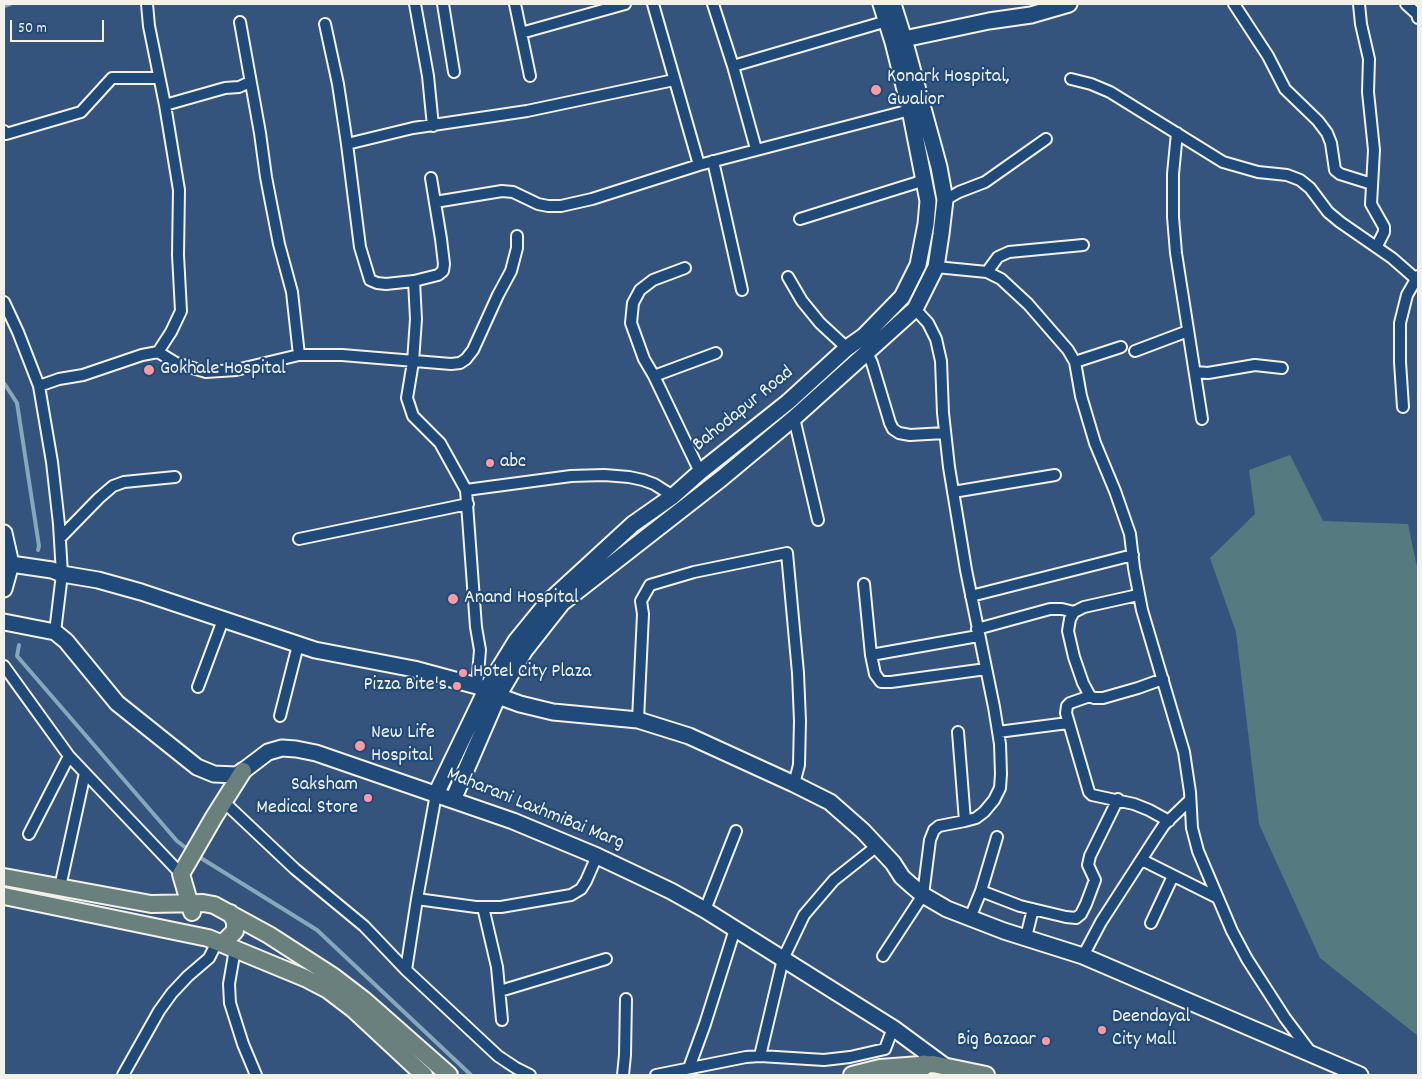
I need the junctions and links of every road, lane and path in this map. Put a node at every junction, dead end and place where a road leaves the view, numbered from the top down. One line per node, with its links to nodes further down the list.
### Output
1 (147, 4): 23 (street)
2 (415, 4): 29 (street)
3 (443, 4): 21 (street)
4 (515, 4): 18 (street)
5 (624, 4): 18 (street)
6 (653, 4): 25 (street)
7 (713, 4): 20 (street)
8 (881, 4): 15 (main road, Bahodapur Road)
9 (892, 4): 19 (main road)
10 (1069, 4): 19 (main road)
11 (1234, 4): 39 (street)
12 (1359, 4): 39 (street)
13 (1406, 4): 14 (street)
14 (1418, 15)
15 (887, 21): 20 (street); 28 (main road, Bahodapur Road)
16 (240, 22): 26 (street)
17 (325, 24): 33 (street)
18 (521, 33): 22 (street)
19 (904, 39): 40 (main road)
20 (733, 66): 34 (street)
21 (454, 72)
22 (530, 76)
23 (159, 78): 27 (street); 30 (street)
24 (1071, 79): 31 (street)
25 (674, 80): 29 (street); 36 (street)
26 (250, 82): 27 (street); 62 (street)
27 (165, 105): 59 (street)
28 (910, 110): 34 (street); 38 (main road, Bahodapur Road)
29 (433, 126): 33 (street)
30 (4, 131)
31 (1178, 133): 45 (street); 55 (street)
32 (1046, 139): 40 (street)
33 (347, 144): 51 (street)
34 (756, 149): 35 (street)
35 (713, 161): 36 (street); 52 (street)
36 (699, 165): 41 (street)
37 (431, 178): 41 (street)
38 (925, 180): 42 (street); 57 (main road, Bahodapur Road)
39 (1372, 184): 45 (street)
40 (944, 200): 46 (main road)
41 (434, 202): 51 (street)
42 (800, 219)
43 (517, 236): 63 (street)
44 (1083, 245): 48 (street)
45 (1376, 246): 50 (street)
46 (936, 267): 48 (street); 54 (main road)
47 (686, 268): 67 (street)
48 (987, 272): 64 (street)
49 (788, 276): 57 (street)
50 (1417, 277): 69 (street)
51 (414, 281): 63 (street)
52 (742, 290)
53 (4, 302): 68 (street)
54 (915, 309): 61 (main road); 72 (street)
55 (1188, 331): 58 (street); 66 (street)
56 (1120, 347): 64 (street)
57 (847, 348): 73 (main road, Bahodapur Road)
58 (1135, 350)
59 (158, 352): 62 (street); 68 (street)
60 (716, 353): 67 (street)
61 (867, 353): 70 (main road); 72 (street)
62 (299, 356): 63 (street)
63 (413, 362): 76 (street)
64 (1075, 362): 84 (street)
65 (1282, 368): 66 (street)
66 (1195, 372): 71 (street)
67 (654, 376): 73 (street)
68 (39, 386): 82 (street)
69 (1403, 407)
70 (794, 418): 80 (street); 102 (main road)
71 (1202, 419)
72 (945, 433): 77 (street)
73 (700, 472): 78 (main road, Bahodapur Road)
74 (1055, 474): 77 (street)
75 (175, 476): 82 (street)
76 (466, 490): 78 (street); 79 (street)
77 (953, 492): 90 (street)
78 (673, 496): 102 (main road, Bahodapur Road)
79 (468, 504): 83 (street); 102 (street)
80 (818, 520)
81 (4, 533): 85 (main road)
82 (60, 538): 86 (street)
83 (299, 539)
84 (1133, 555): 89 (street); 90 (street)
85 (11, 564): 86 (main road); 88 (main road)
86 (62, 574): 92 (main road); 94 (street)
87 (864, 584): 97 (street)
88 (4, 589)
89 (1138, 595): 91 (street); 100 (street)
90 (971, 596): 95 (street)
91 (1074, 612): 95 (street); 103 (street)
92 (223, 620): 96 (main road); 101 (street)
93 (4, 622): 94 (main road)
94 (55, 632): 110 (main road)
95 (978, 632): 97 (street); 99 (street)
96 (298, 645): 102 (main road); 104 (street)
97 (871, 655): 99 (street)
98 (4, 666): 109 (street)
99 (986, 669): 108 (street)
100 (1163, 679): 103 (street); 116 (street)
101 (198, 687)
102 (487, 691): 105 (main road); 113 (main road, Bahodapur Road); 115 (main road)
103 (1090, 696): 106 (street)
104 (280, 716)
105 (638, 720): 112 (main road); 112 (street)
106 (1068, 723): 108 (street); 114 (street)
107 (958, 732): 118 (street)
108 (998, 732): 118 (street)
109 (68, 756): 111 (street); 121 (street)
110 (244, 771): 113 (main road, Maharani LaxhmiBai Marg); 117 (main road)
111 (85, 773): 126 (street); 129 (street)
112 (794, 784): 123 (main road)
113 (436, 794): 115 (main road, Maharani LaxhmiBai Marg); 134 (street)
114 (1118, 799): 119 (street); 138 (street)
115 (453, 800): 124 (main road, Maharani LaxhmiBai Marg)
116 (1190, 800): 119 (street); 133 (street)
117 (224, 802): 126 (main road); 150 (street)
118 (965, 821): 131 (street)
119 (1169, 821): 125 (street)
120 (736, 831): 137 (street)
121 (29, 834)
122 (997, 837): 130 (street)
123 (877, 846): 131 (main road); 148 (street)
124 (597, 856): 136 (street); 137 (main road, Maharani LaxhmiBai Marg)
125 (1142, 860): 127 (street); 147 (street)
126 (181, 874): 135 (main road)
127 (1173, 876): 133 (street); 141 (street)
128 (4, 877): 129 (main road)
129 (60, 887): 135 (main road)
130 (981, 891): 138 (street); 140 (street)
131 (923, 895): 140 (main road); 146 (street)
132 (4, 896): 143 (main road)
133 (1218, 898): 156 (street)
134 (417, 899): 136 (street); 150 (street)
135 (195, 907): 139 (main road); 143 (main road)
136 (483, 907): 151 (street)
137 (705, 910): 142 (main road, Maharani LaxhmiBai Marg)
138 (1033, 910): 144 (street)
139 (230, 913): 145 (main road); 163 (main road)
140 (970, 918): 144 (main road)
141 (1151, 923)
142 (735, 928): 148 (main road, Maharani LaxhmiBai Marg); 157 (street)
143 (196, 935): 145 (main road)
144 (1026, 937): 147 (main road)
145 (225, 945): 160 (street); 161 (street); 162 (main road)
146 (883, 956)
147 (1083, 956): 156 (main road)
148 (783, 959): 154 (main road, Maharani LaxhmiBai Marg); 155 (street)
149 (606, 960): 151 (street)
150 (406, 970): 164 (street)
151 (500, 991): 153 (street)
152 (626, 999): 165 (street)
153 (502, 1020)
154 (893, 1028): 155 (street); 159 (main road, Maharani LaxhmiBai Marg)
155 (760, 1056): 157 (street)
156 (1314, 1056): 169 (main road)
157 (689, 1068): 166 (street)
158 (920, 1070): 159 (main road, Maharani LaxhmiBai Marg); 167 (main road, Maharani LaxhmiBai Marg)
159 (948, 1071): 168 (main road, Maharani LaxhmiBai Marg)
160 (123, 1075)
161 (256, 1075)
162 (424, 1075)
163 (449, 1075)
164 (530, 1075)
165 (623, 1075)
166 (656, 1075)
167 (852, 1075)
168 (986, 1075)
169 (1360, 1075)

